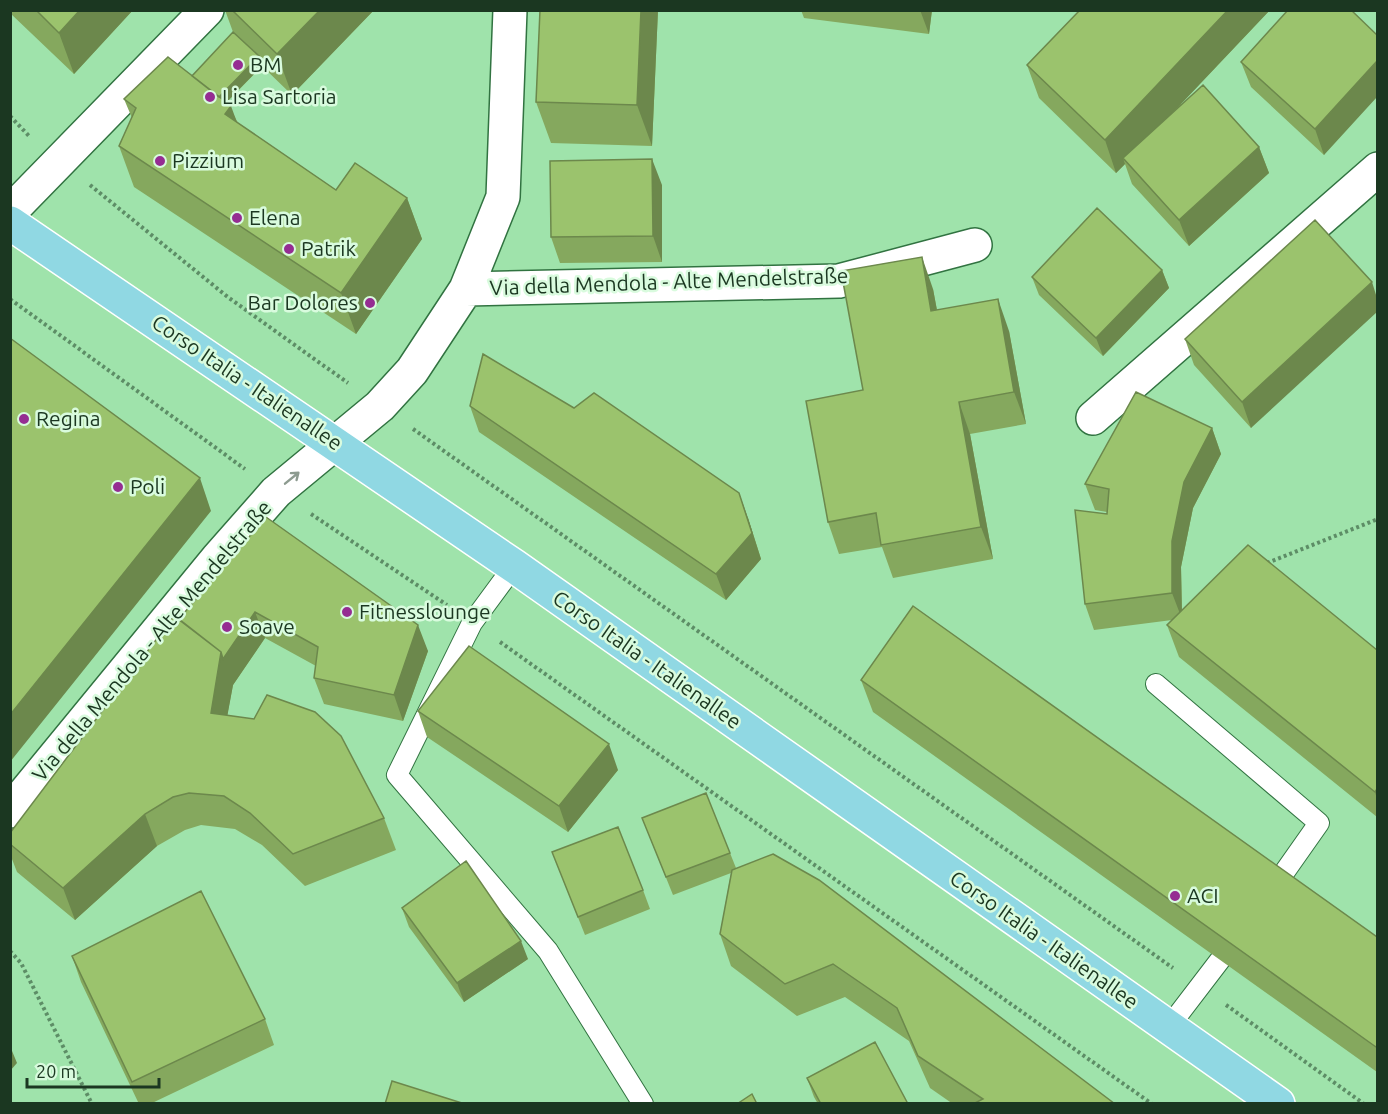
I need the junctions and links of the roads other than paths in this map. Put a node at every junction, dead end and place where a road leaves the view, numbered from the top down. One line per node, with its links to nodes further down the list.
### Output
1 (207, 10): 4 (street)
2 (510, 10): 7 (street, Via della Mendola - Alte Mendelstraße)
3 (1377, 169): 8 (street)
4 (10, 212)
5 (10, 223): 9 (main road, Corso Italia - Italienallee)
6 (975, 245): 7 (street, Via della Mendola - Alte Mendelstraße)
7 (466, 290): 9 (street, Via della Mendola - Alte Mendelstraße)
8 (1093, 418)
9 (336, 443): 10 (main road, Corso Italia - Italienallee); 12 (street, Via della Mendola - Alte Mendelstraße, one-way to 9)
10 (514, 566): 15 (main road, Corso Italia - Italienallee); 16 (lane)
11 (1156, 684): 13 (lane)
12 (10, 811)
13 (1274, 887)
14 (1220, 960): 15 (lane)
15 (1168, 1028): 17 (main road, Corso Italia - Italienallee)
16 (643, 1104)
17 (1278, 1104)

